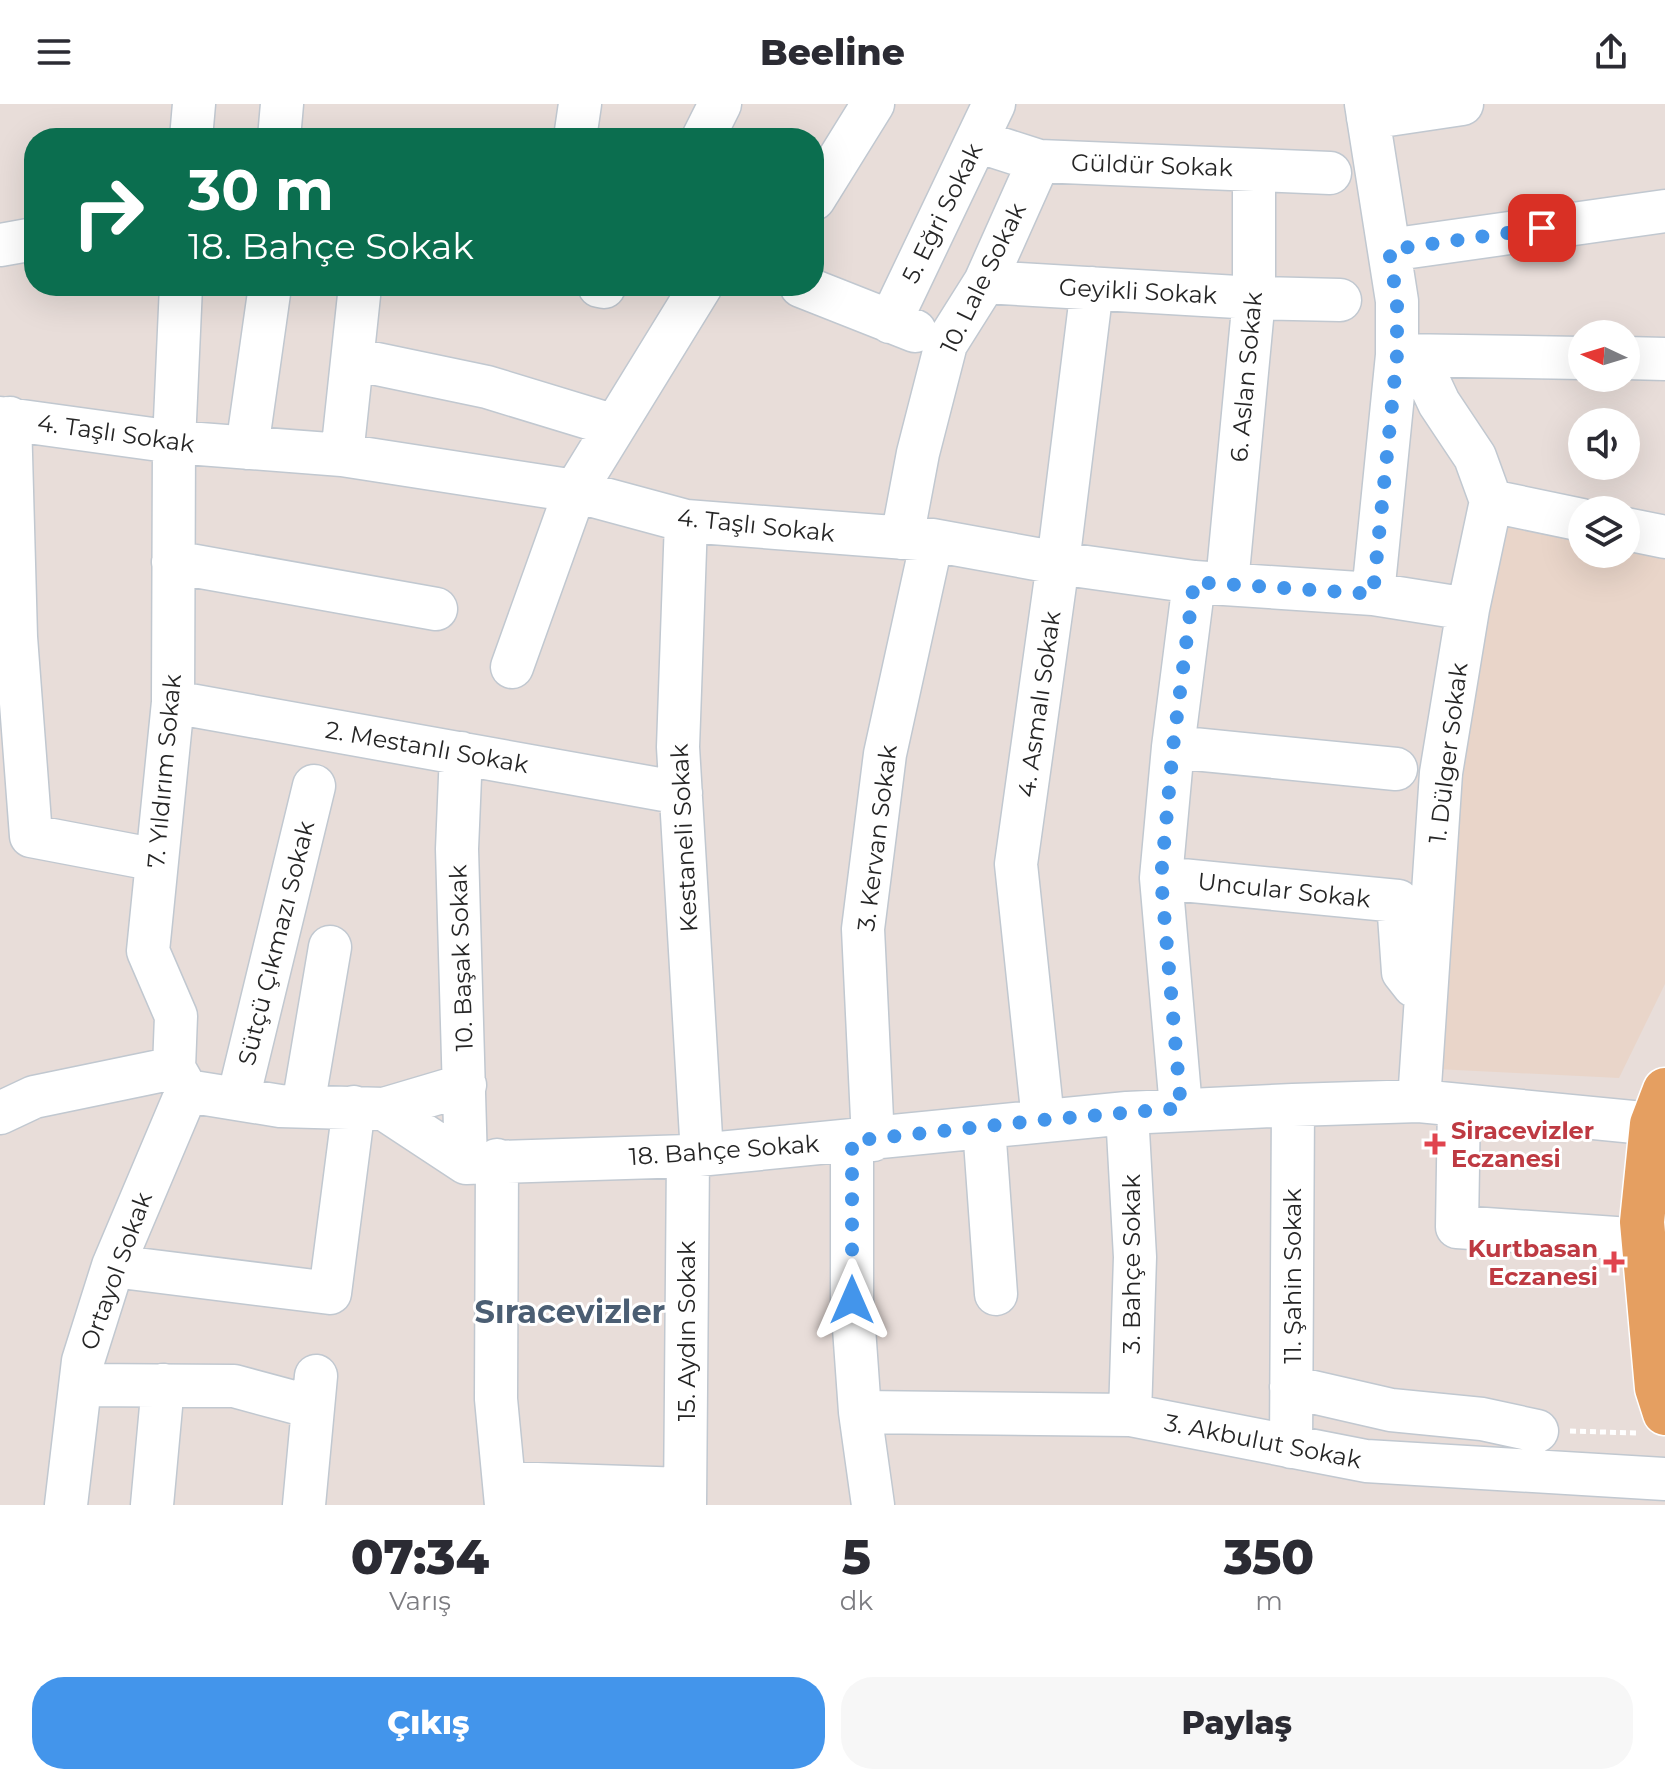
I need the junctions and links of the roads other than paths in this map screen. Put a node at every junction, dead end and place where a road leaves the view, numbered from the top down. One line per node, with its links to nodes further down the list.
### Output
1 (194, 104): 8 (street)
2 (282, 104): 9 (street)
3 (720, 104): 10 (street)
4 (873, 104): 15 (street)
5 (994, 104): 11 (street, 5. Eğri Sokak)
6 (1462, 104): 7 (street)
7 (1367, 111): 19 (street)
8 (192, 128)
9 (280, 128)
10 (708, 128)
11 (977, 141): 12 (street, Güldür Sokak); 29 (street, 5. Eğri Sokak)
12 (1039, 161): 13 (street, Güldür Sokak); 20 (street, 10. Lale Sokak)
13 (1254, 170): 14 (street, Güldür Sokak); 27 (street, 6. Aslan Sokak)
14 (1330, 173)
15 (824, 183)
16 (1665, 211): 19 (street)
17 (24, 241): 18 (street)
18 (0, 245)
19 (1389, 250): 31 (street)
20 (985, 282): 21 (street, Geyikli Sokak); 30 (street, 10. Lale Sokak)
21 (1092, 288): 27 (street, Geyikli Sokak); 49 (street, 4. Asmalı Sokak)
22 (824, 295): 29 (street)
23 (181, 296): 38 (street, 7. Yıldırım Sokak)
24 (269, 296): 39 (street)
25 (359, 296): 34 (street)
26 (695, 296): 37 (street)
27 (1254, 298): 28 (street, Geyikli Sokak); 50 (street, 6. Aslan Sokak)
28 (1340, 300)
29 (890, 322): 30 (street)
30 (946, 344): 47 (street, 10. Lale Sokak)
31 (1407, 356): 32 (street); 42 (street); 51 (street)
32 (1568, 358)
33 (1640, 358): 35 (street)
34 (353, 359): 37 (street); 40 (street)
35 (1665, 359)
36 (5, 418): 38 (street, 4. Taşlı Sokak); 61 (street)
37 (615, 426): 41 (street)
38 (174, 442): 39 (street, 4. Taşlı Sokak); 48 (street, 7. Yıldırım Sokak)
39 (247, 448): 40 (street, 4. Taşlı Sokak)
40 (342, 455): 41 (street, 4. Taşlı Sokak)
41 (575, 491): 44 (street, 4. Taşlı Sokak); 54 (street)
42 (1491, 501): 43 (street); 53 (street, 1. Dülger Sokak)
43 (1568, 517)
44 (686, 521): 47 (street, 4. Taşlı Sokak); 60 (street, Kestaneli Sokak)
45 (1640, 532): 46 (street)
46 (1665, 537)
47 (917, 539): 49 (street, 4. Taşlı Sokak); 78 (street, 3. Kervan Sokak)
48 (173, 562): 52 (street); 55 (street, 7. Yıldırım Sokak)
49 (1058, 563): 50 (street, 4. Taşlı Sokak); 76 (street, 4. Asmalı Sokak)
50 (1211, 582): 51 (street, 4. Taşlı Sokak); 56 (street, 6. Aslan Sokak)
51 (1373, 594): 53 (street, 4. Taşlı Sokak)
52 (436, 609)
53 (1468, 609): 64 (street, 1. Dülger Sokak)
54 (512, 667)
55 (173, 702): 57 (street, 2. Mestanlı Sokak); 61 (street, 7. Yıldırım Sokak)
56 (1173, 747): 58 (street); 62 (street, 6. Aslan Sokak)
57 (461, 753): 60 (street, 2. Mestanlı Sokak); 66 (street, 10. Başak Sokak)
58 (1396, 769)
59 (314, 786): 67 (street, Sütçü Çıkmazı Sokak)
60 (681, 793): 79 (street, Kestaneli Sokak)
61 (157, 860): 65 (street, 7. Yıldırım Sokak)
62 (1161, 878): 64 (street, Uncular Sokak); 72 (street, 6. Aslan Sokak)
63 (330, 947): 70 (street)
64 (1424, 999): 68 (street, 1. Dülger Sokak)
65 (180, 1079): 67 (street); 73 (street); 82 (street, Ortayol Sokak)
66 (465, 1085): 71 (street); 80 (street, 10. Başak Sokak)
67 (238, 1099): 70 (street)
68 (1439, 1103): 69 (street, 18. Bahçe Sokak); 75 (street, 18. Bahçe Sokak); 81 (street, 1. Dülger Sokak)
69 (1293, 1105): 72 (street, 18. Bahçe Sokak); 86 (street, 11. Şahin Sokak)
70 (303, 1106): 71 (street)
71 (369, 1108): 80 (street); 82 (street)
72 (1181, 1108): 74 (street, 18. Bahçe Sokak)
73 (0, 1113)
74 (1127, 1113): 76 (street, 18. Bahçe Sokak); 89 (street, 3. Bahçe Sokak)
75 (1661, 1113): 81 (main road)
76 (1043, 1120): 77 (street, 18. Bahçe Sokak)
77 (984, 1127): 78 (street, 18. Bahçe Sokak); 83 (street)
78 (862, 1140): 79 (street, 18. Bahçe Sokak); 88 (street, 3. Kervan Sokak)
79 (695, 1155): 80 (street, 18. Bahçe Sokak); 94 (street, 15. Aydın Sokak)
80 (482, 1161): 93 (street, 10. Başak Sokak)
81 (1650, 1228): 87 (main road)
82 (113, 1266): 84 (street, Ortayol Sokak)
83 (996, 1294)
84 (81, 1385): 85 (street); 95 (street, Ortayol Sokak)
85 (163, 1385): 96 (street); 97 (street)
86 (1291, 1387): 90 (street); 91 (street, 11. Şahin Sokak)
87 (1659, 1405)
88 (860, 1412): 89 (street, 3. Akbulut Sokak); 98 (street, 3. Kervan Sokak)
89 (1130, 1415): 91 (street, 3. Akbulut Sokak)
90 (1537, 1431)
91 (1291, 1447): 92 (street, 3. Akbulut Sokak)
92 (1665, 1479)
93 (505, 1494): 94 (street)
94 (685, 1497)
95 (66, 1505)
96 (152, 1505)
97 (304, 1505)
98 (873, 1505)

